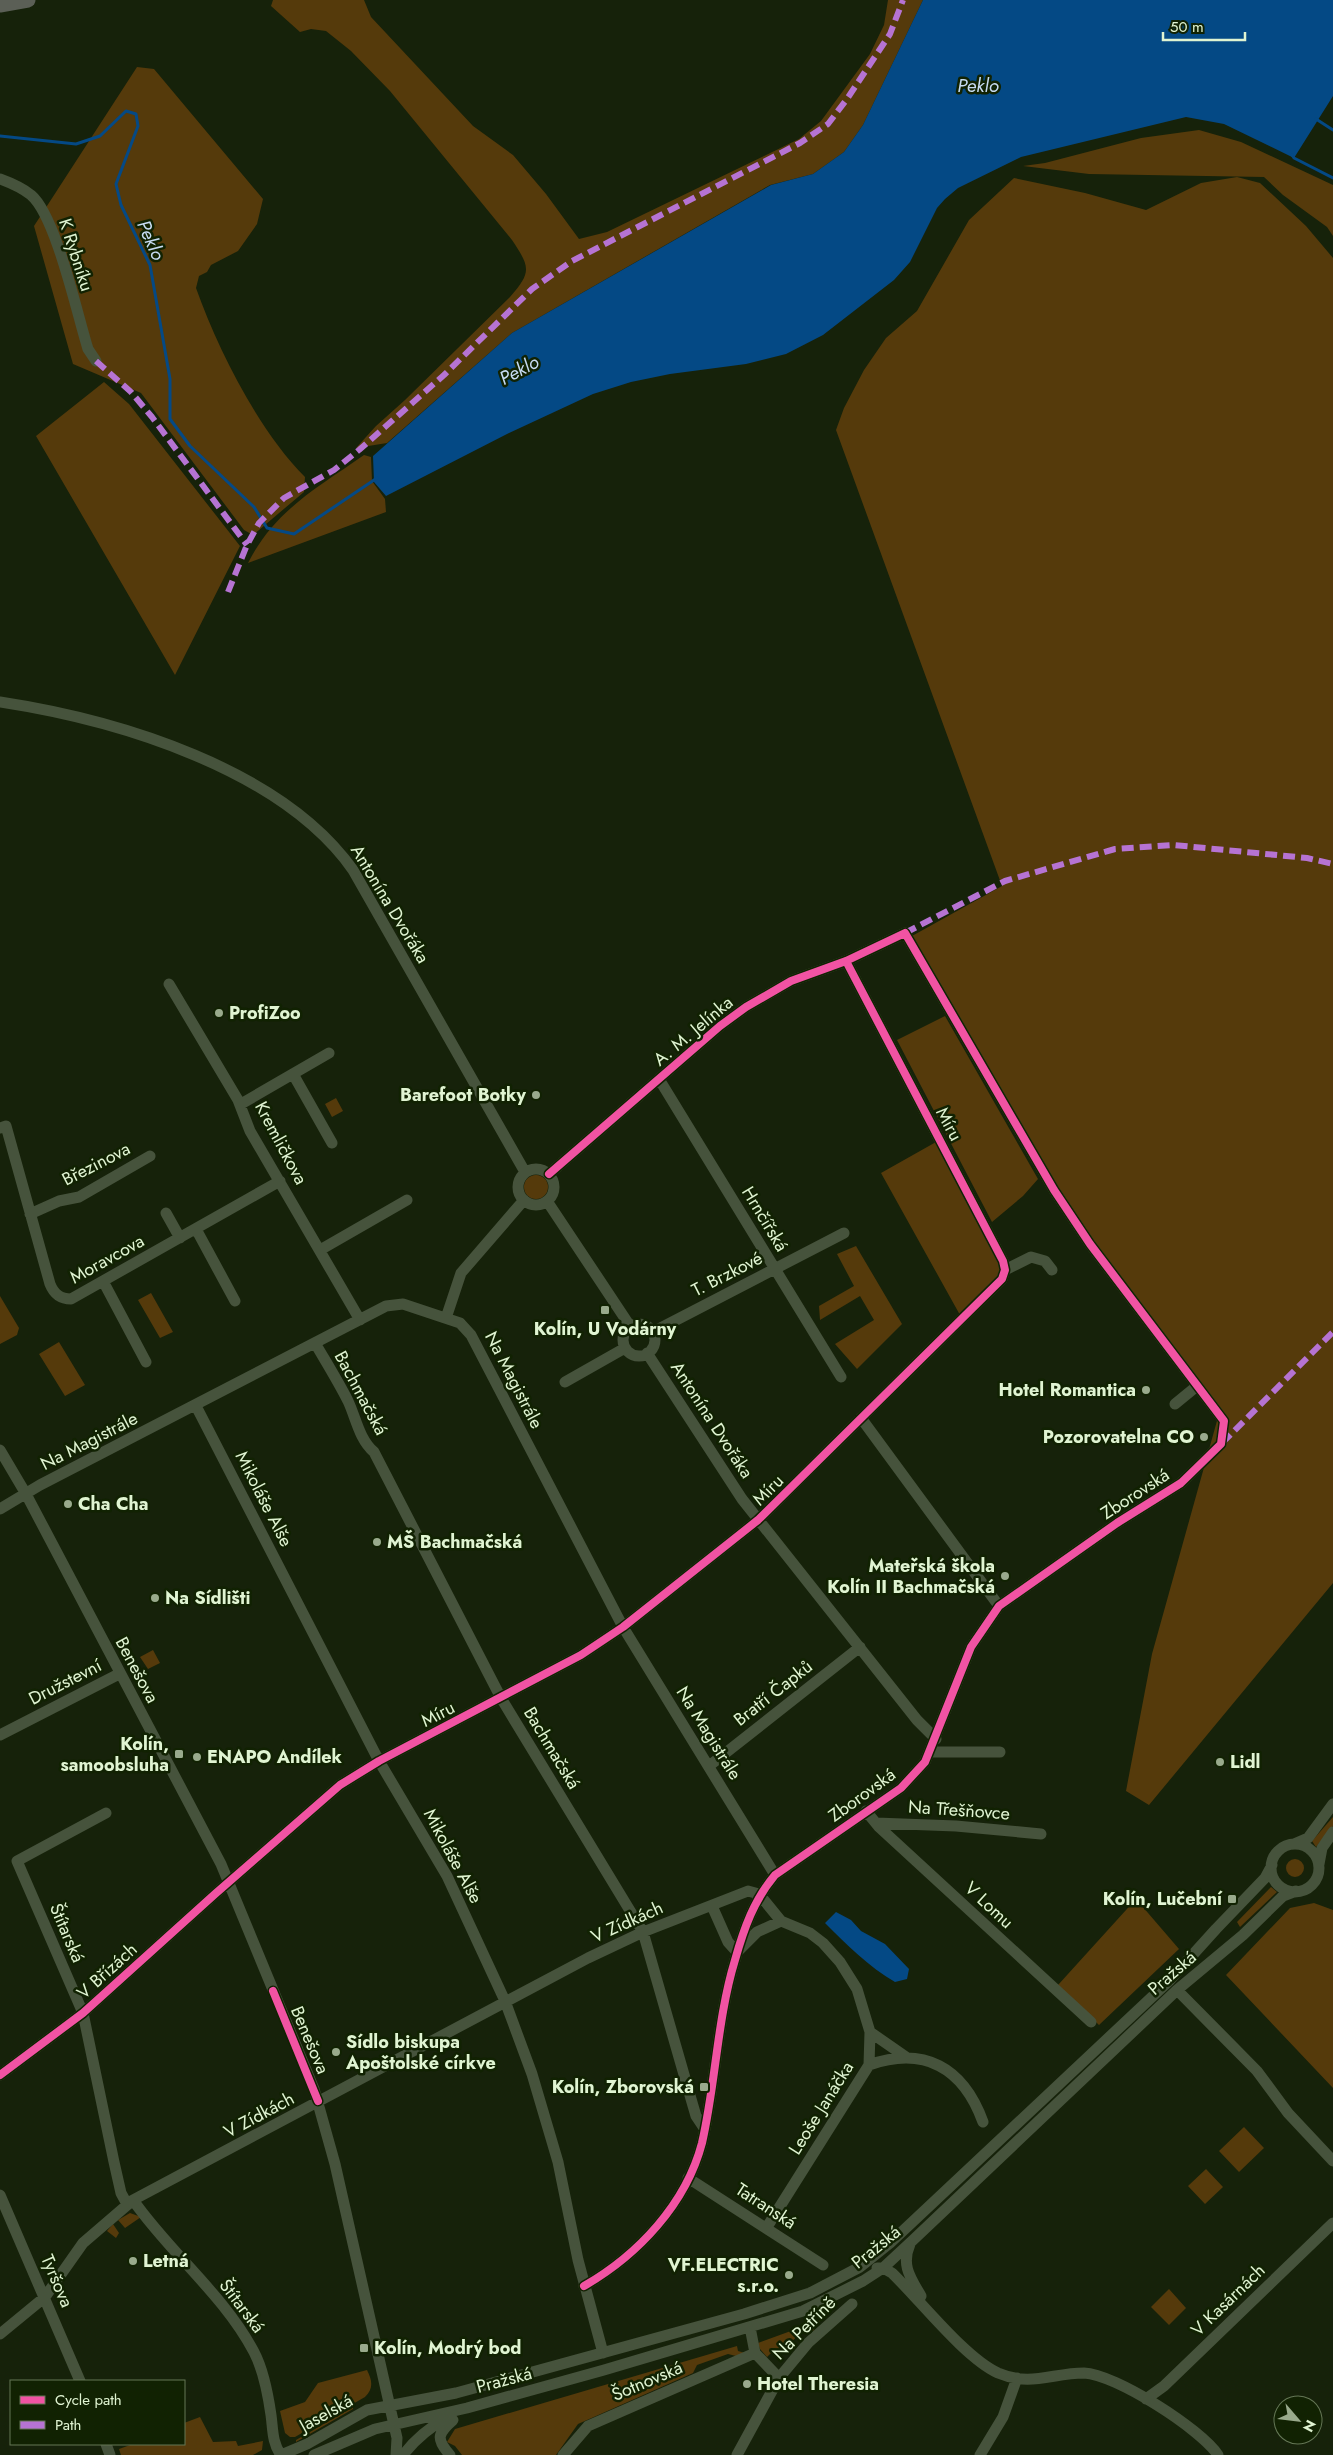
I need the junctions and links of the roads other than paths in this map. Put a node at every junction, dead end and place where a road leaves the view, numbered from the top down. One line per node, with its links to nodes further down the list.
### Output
1 (28, 0): 2 (main road)
2 (0, 5)
3 (0, 179): 4 (street, K Rybníku)
4 (96, 361)
5 (0, 702): 16 (street, Antonína Dvořáka)
6 (905, 934): 7 (street, A. M. Jelínka); 43 (street, Zborovská)
7 (846, 961): 11 (street, A. M. Jelínka); 29 (street, Míru)
8 (169, 984): 12 (street, Kremličkova)
9 (329, 1053): 10 (street)
10 (293, 1074): 12 (street); 14 (street)
11 (659, 1080): 17 (street, A. M. Jelínka); 28 (street, Hrnčířská)
12 (241, 1104): 18 (street, Kremličkova)
13 (3, 1127): 22 (street, Moravcova)
14 (332, 1143)
15 (150, 1156): 22 (street, Březinova)
16 (525, 1172): 17 (street); 20 (street)
17 (549, 1174): 21 (street)
18 (280, 1181): 24 (street, Moravcova); 27 (street, Kremličkova)
19 (407, 1200): 27 (street)
20 (524, 1200): 21 (street); 33 (street)
21 (547, 1201): 35 (street)
22 (30, 1214): 31 (street, Moravcova)
23 (166, 1214): 26 (street)
24 (196, 1229): 26 (street, Moravcova); 32 (street)
25 (844, 1233): 28 (street, T. Brzkové)
26 (180, 1238): 31 (street, Moravcova)
27 (320, 1250): 34 (street, Kremličkova)
28 (775, 1269): 36 (street, T. Brzkové); 41 (street, Hrnčířská)
29 (1005, 1270): 30 (street, Míru); 46 (street, Míru)
30 (1052, 1270)
31 (104, 1281): 40 (street)
32 (235, 1301)
33 (446, 1318): 34 (street, Na Magistrále); 52 (street, Na Magistrále)
34 (360, 1320): 37 (street, Na Magistrále)
35 (630, 1326): 36 (street); 38 (street)
36 (653, 1332): 39 (street)
37 (315, 1343): 45 (street, Na Magistrále); 55 (street, Bachmačská)
38 (625, 1348): 39 (street); 42 (street)
39 (647, 1354): 50 (street, Antonína Dvořáka)
40 (146, 1362)
41 (841, 1377)
42 (565, 1382)
43 (1197, 1386): 44 (street); 51 (street, Zborovská)
44 (1175, 1404)
45 (196, 1406): 48 (street, Na Magistrále); 60 (street, Mikoláše Alše)
46 (861, 1418): 50 (street, Míru); 51 (street)
47 (0, 1450): 48 (street, Benešova)
48 (26, 1494): 49 (street, Na Magistrále); 54 (street, Benešova)
49 (0, 1508)
50 (758, 1520): 52 (street, Míru); 53 (street, Antonína Dvořáka)
51 (1000, 1606): 57 (street, Zborovská)
52 (622, 1627): 55 (street, Míru); 61 (street, Na Magistrále)
53 (860, 1647): 57 (street, Antonína Dvořáka); 61 (street, Bratří Čapků)
54 (119, 1674): 56 (street, Družstevní); 72 (street, Benešova)
55 (501, 1698): 60 (street, Míru); 77 (street, Bachmačská)
56 (0, 1735)
57 (936, 1739): 58 (street, Zborovská)
58 (931, 1752): 59 (street); 63 (street, Zborovská)
59 (1000, 1752)
60 (379, 1761): 72 (street, Míru); 80 (street, Mikoláše Alše)
61 (709, 1766): 71 (street, Na Magistrále)
62 (1333, 1804): 68 (street)
63 (866, 1811): 65 (street, V Lomu); 71 (street, Zborovská)
64 (106, 1813): 81 (street, Štítarská)
65 (876, 1823): 67 (street, Na Třešňovce); 82 (street, V Lomu)
66 (1333, 1832): 70 (street)
67 (1040, 1834)
68 (1290, 1844): 69 (street); 70 (street)
69 (1272, 1865): 73 (street); 97 (street, Pražská)
70 (1319, 1866): 73 (street)
71 (774, 1875): 74 (street, Zborovská)
72 (229, 1882): 81 (street, V Břízách); 87 (street, Benešova)
73 (1296, 1891): 79 (street, Pražská)
74 (759, 1894): 75 (street, V Zídkách); 76 (street, Leoše Janáčka); 78 (street, Zborovská)
75 (712, 1906): 77 (street, V Zídkách); 78 (street)
76 (781, 1921): 78 (street); 83 (street, Leoše Janáčka)
77 (643, 1932): 80 (street, V Zídkách); 89 (street, Bachmačská)
78 (737, 1952): 89 (street, Zborovská)
79 (1177, 1990): 90 (street); 96 (street, Pražská)
80 (505, 2001): 87 (street, V Zídkách); 101 (street, Mikoláše Alše)
81 (83, 2013): 86 (street, V Břízách); 93 (street, Štítarská)
82 (1090, 2022)
83 (870, 2032): 84 (street); 85 (street, Leoše Janáčka)
84 (906, 2057): 85 (street); 88 (street)
85 (869, 2065): 95 (street, Leoše Janáčka)
86 (0, 2075)
87 (318, 2101): 93 (street, V Zídkách); 113 (street, Benešova)
88 (982, 2122)
89 (704, 2128): 91 (street, Zborovská)
90 (1333, 2161)
91 (688, 2178): 95 (street, Tatranská); 101 (street, Zborovská)
92 (0, 2195): 102 (street, Tyršova)
93 (130, 2202): 102 (street, V Zídkách); 117 (street, Štítarská)
94 (1333, 2223): 112 (street, V Kasárnách)
95 (767, 2227): 98 (street, Tatranská)
96 (911, 2242): 100 (street, Pražská); 104 (street)
97 (890, 2243): 99 (street, Pražská); 100 (street)
98 (823, 2265)
99 (860, 2267): 100 (street); 107 (street, Pražská)
100 (882, 2268): 104 (street); 105 (street, Pražská)
101 (584, 2286): 107 (street, Mikoláše Alše)
102 (45, 2297): 106 (street, V Zídkách); 111 (street, Tyršova)
103 (852, 2304): 109 (street, Na Petříně)
104 (932, 2314): 110 (street)
105 (750, 2327): 108 (street); 114 (street, Pražská)
106 (0, 2334)
107 (603, 2353): 113 (street, Pražská)
108 (755, 2353): 109 (street); 121 (street, Šotnovská)
109 (779, 2378): 122 (street, Na Petříně)
110 (1018, 2378): 112 (street); 123 (street)
111 (80, 2380)
112 (1146, 2400): 124 (street)
113 (389, 2406): 115 (street, Benešova); 117 (street, Jaselská)
114 (464, 2409): 115 (street, Pražská); 116 (street); 120 (street)
115 (394, 2424): 118 (street, Jaselská); 119 (street)
116 (447, 2451)
117 (281, 2455)
118 (314, 2455)
119 (396, 2455)
120 (403, 2455)
121 (564, 2455)
122 (737, 2455)
123 (980, 2455)
124 (1218, 2455)

